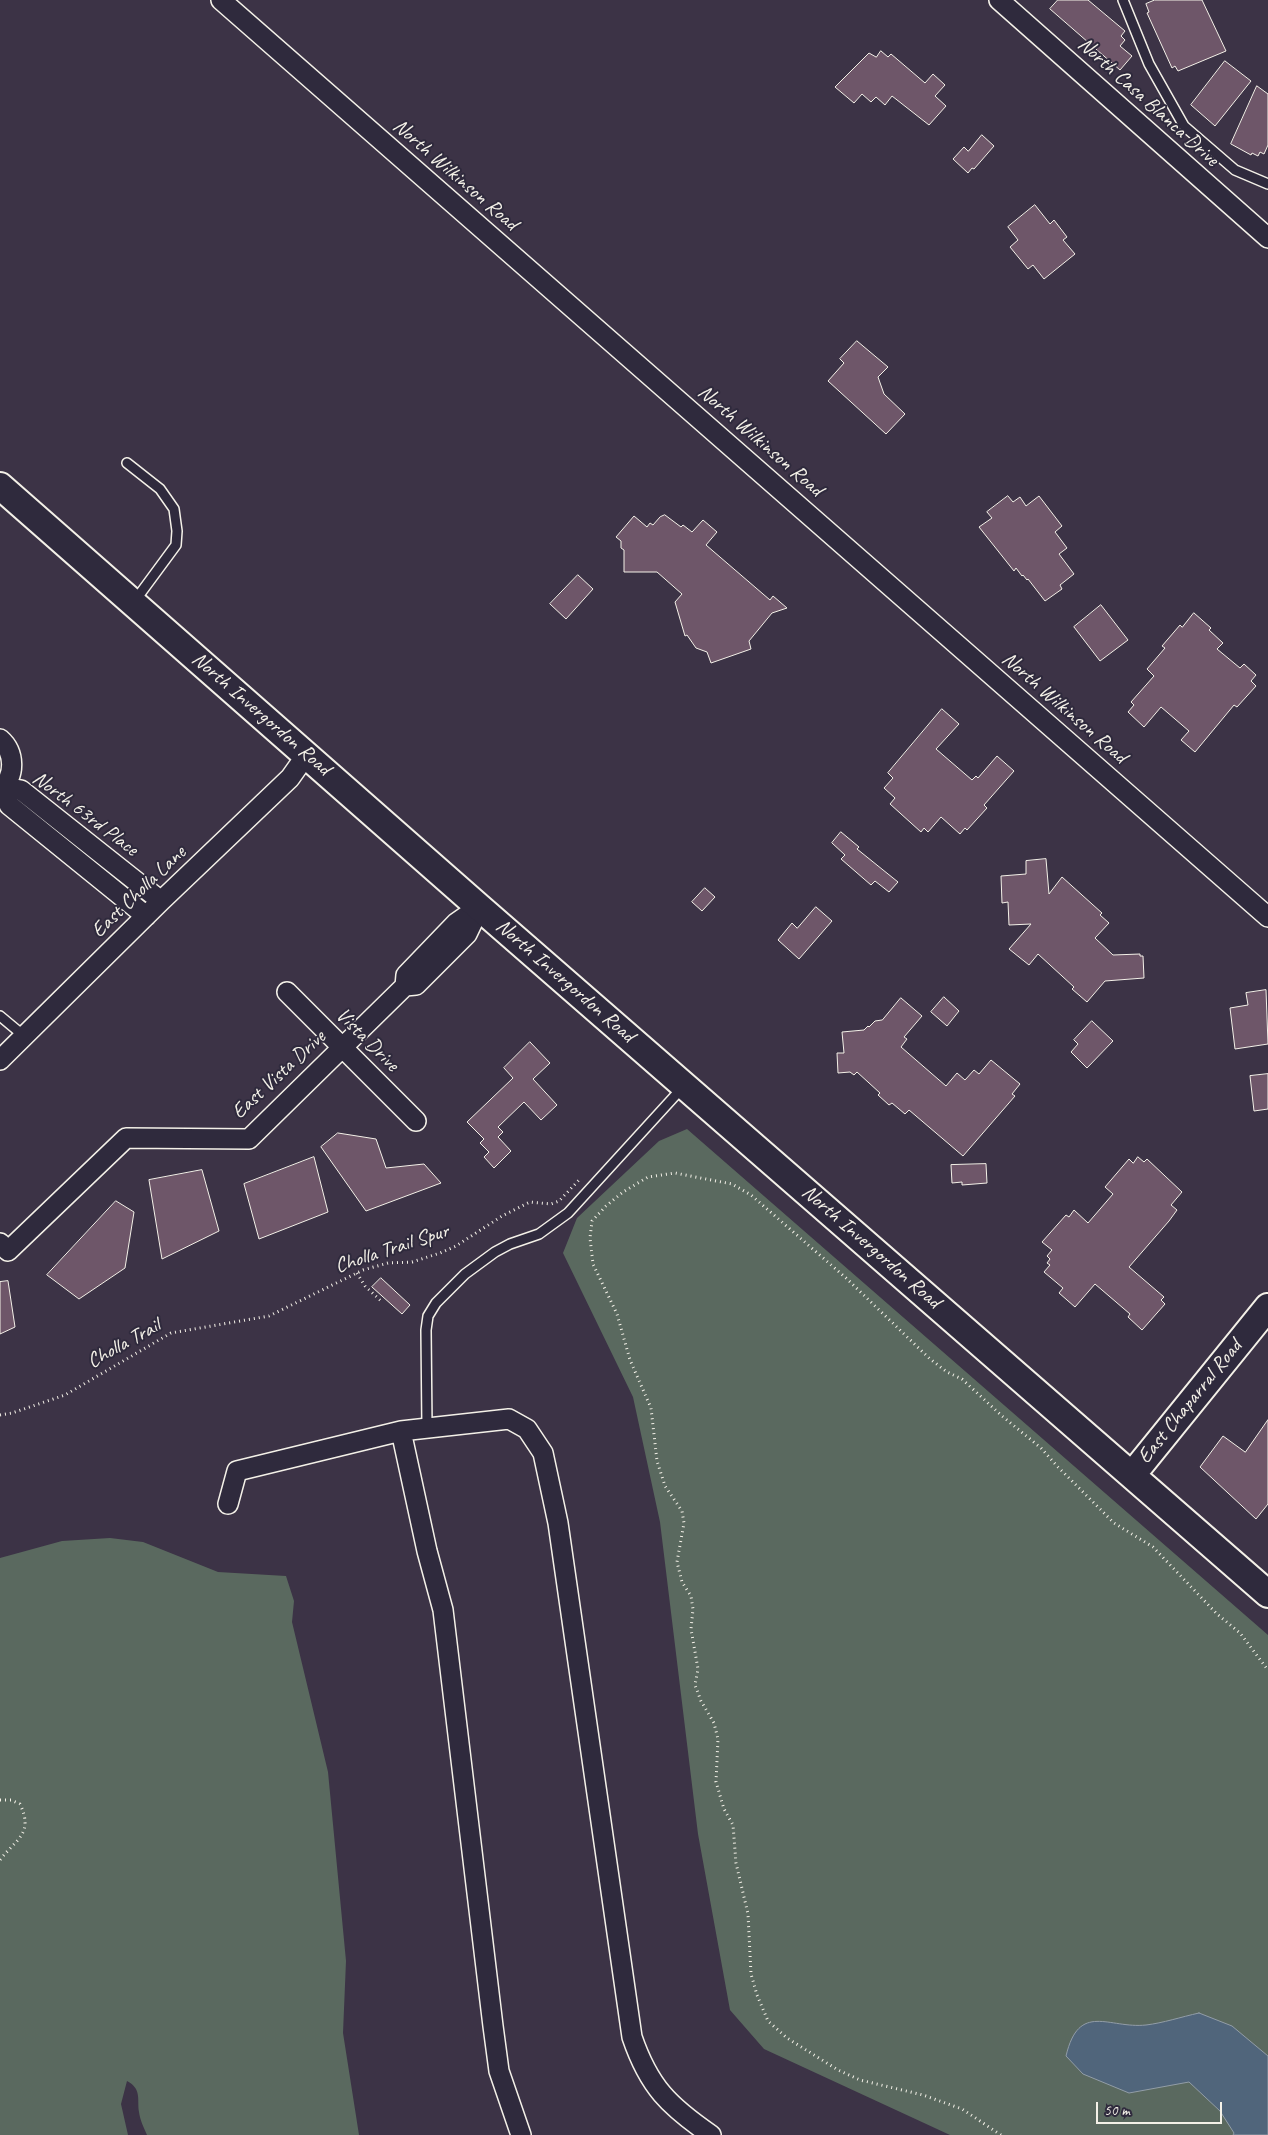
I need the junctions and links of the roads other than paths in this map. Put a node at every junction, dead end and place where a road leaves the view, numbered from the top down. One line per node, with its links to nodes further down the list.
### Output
1 (221, 0): 15 (street, North Wilkinson Road)
2 (999, 0): 5 (street, North Casa Blanca Drive)
3 (1123, 0): 4 (lane)
4 (1268, 184)
5 (1268, 238)
6 (127, 464): 8 (lane)
7 (0, 486): 8 (street, North Invergordon Road)
8 (134, 602): 10 (street, North Invergordon Road)
9 (0, 739): 11 (street, North 63rd Place)
10 (307, 754): 12 (street, East Cholla Lane); 13 (street, North Invergordon Road)
11 (2, 788): 12 (street, North 63rd Place); 14 (street, North 63rd Place)
12 (161, 901): 14 (street, East Cholla Lane)
13 (480, 908): 19 (street, East Vista Drive); 21 (street, North Invergordon Road)
14 (146, 916): 18 (street, East Cholla Lane)
15 (1268, 917)
16 (287, 992): 19 (street, Vista Drive)
17 (0, 1016): 18 (lane)
18 (24, 1036): 20 (street, East Cholla Lane)
19 (342, 1048): 22 (street, Vista Drive); 23 (street, East Vista Drive)
20 (0, 1060)
21 (684, 1085): 25 (lane); 27 (street, North Invergordon Road)
22 (416, 1120)
23 (0, 1242)
24 (1268, 1306): 27 (street, East Chaparral Road)
25 (427, 1428): 26 (street); 31 (street)
26 (401, 1431): 28 (street); 30 (street)
27 (1132, 1475): 29 (street, North Invergordon Road)
28 (228, 1504)
29 (1268, 1594)
30 (521, 2135)
31 (711, 2135)

